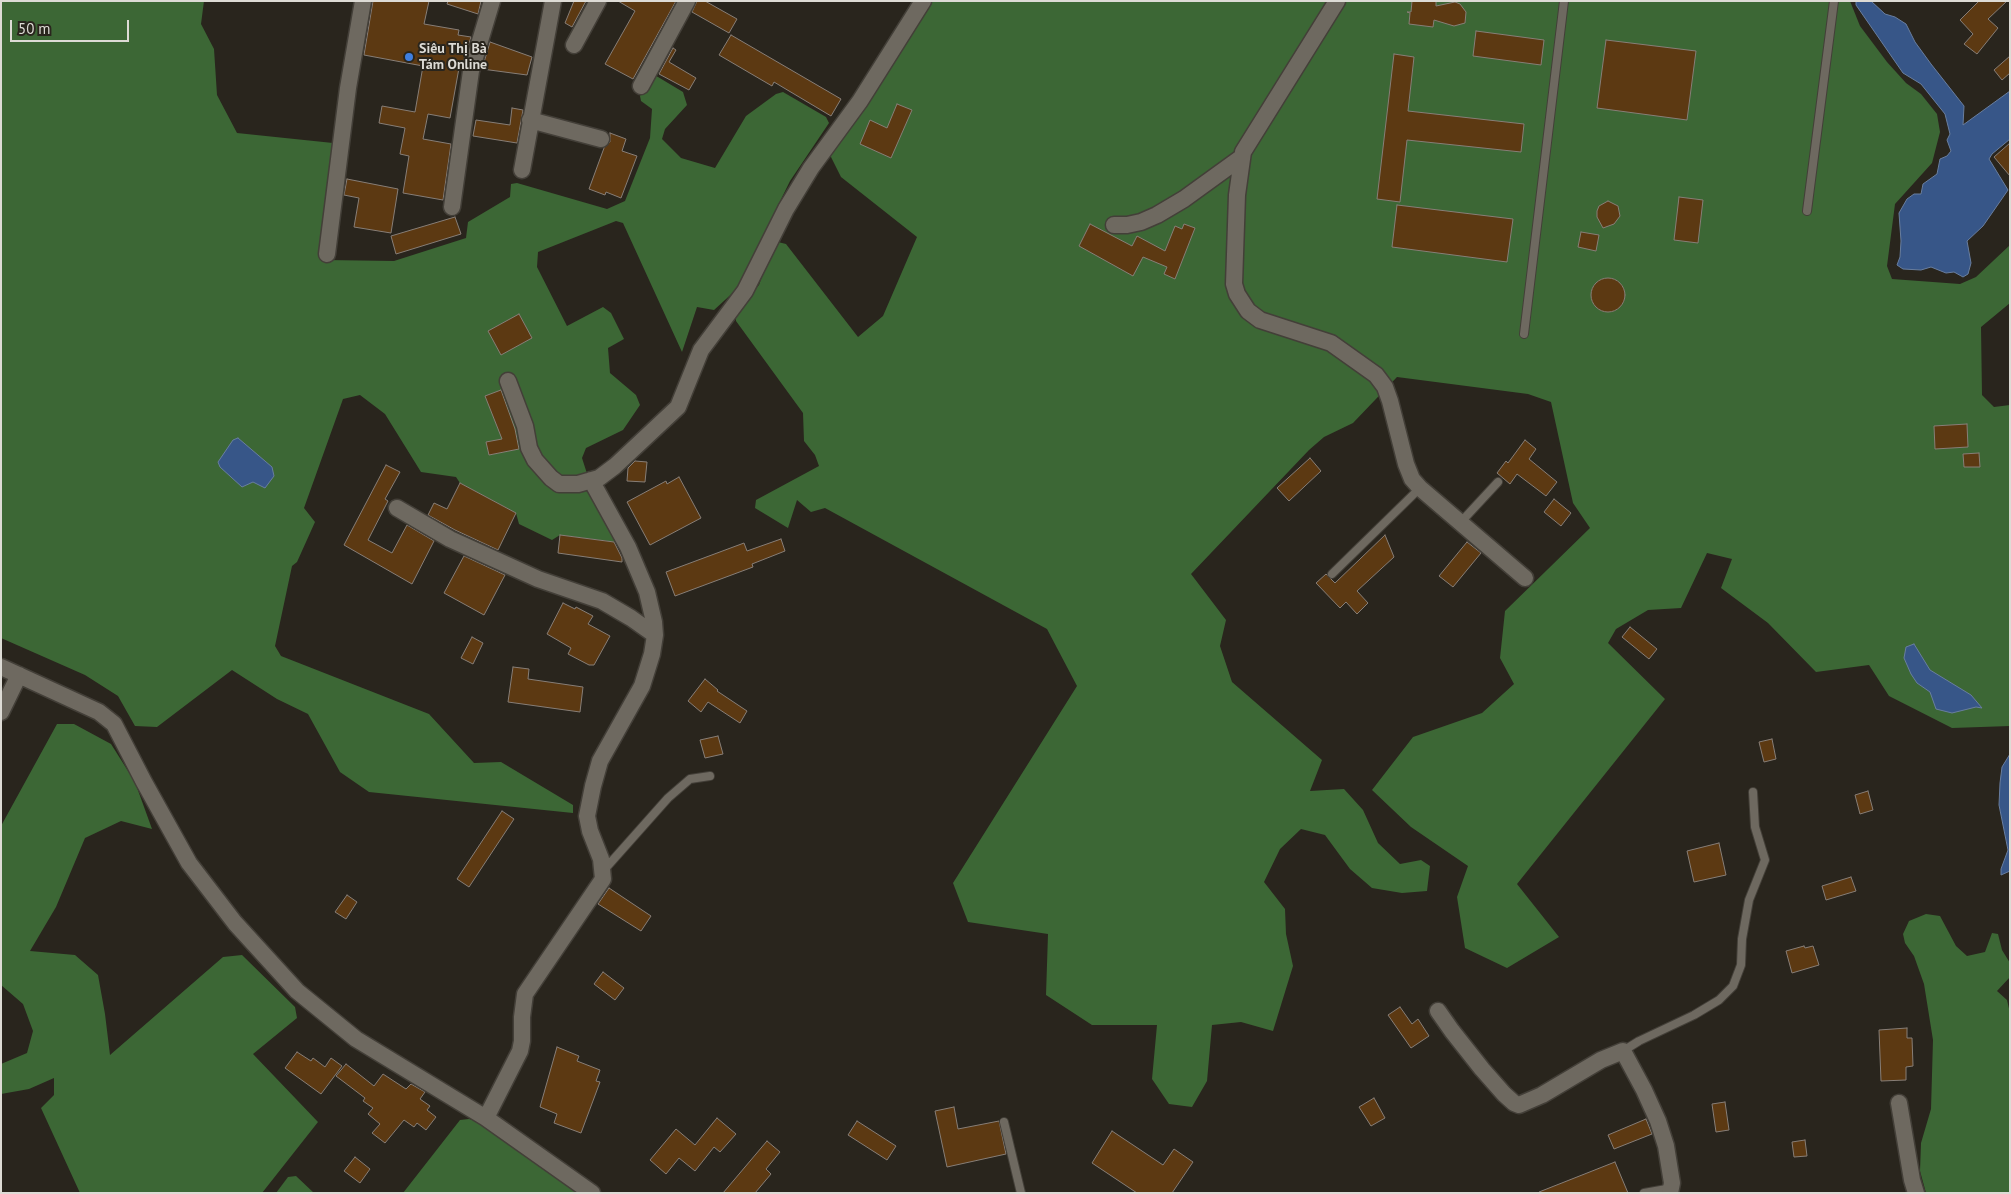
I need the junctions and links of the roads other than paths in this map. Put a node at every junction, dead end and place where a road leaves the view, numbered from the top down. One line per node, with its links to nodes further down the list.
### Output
1 (363, 1): 19 (street)
2 (492, 1): 16 (street)
3 (553, 1): 12 (street)
4 (598, 1): 10 (street)
5 (687, 1): 11 (street)
6 (923, 1): 22 (street)
7 (1337, 1): 14 (street)
8 (1564, 1): 20 (lane)
9 (1834, 1): 17 (lane)
10 (574, 45)
11 (641, 86)
12 (530, 120): 13 (street); 15 (street)
13 (601, 140)
14 (1242, 157): 18 (street); 24 (street)
15 (522, 170)
16 (452, 207)
17 (1806, 211)
18 (1114, 225)
19 (327, 254)
20 (1524, 334)
21 (508, 381): 22 (street)
22 (591, 480): 29 (street)
23 (1498, 482): 26 (lane)
24 (1420, 488): 26 (street); 27 (lane)
25 (397, 508): 29 (street)
26 (1460, 523): 28 (street)
27 (1332, 574)
28 (1525, 578)
29 (655, 635): 35 (street)
30 (1, 667): 31 (street)
31 (19, 675): 32 (street); 39 (street)
32 (1, 712)
33 (710, 776): 35 (lane)
34 (1753, 792): 37 (lane)
35 (604, 870): 39 (street)
36 (1438, 1011): 37 (street)
37 (1623, 1051): 41 (street)
38 (1900, 1103): 45 (street)
39 (486, 1118): 42 (street)
40 (1004, 1122): 43 (lane)
41 (1671, 1190): 44 (lane)
42 (592, 1193)
43 (1021, 1193)
44 (1644, 1193)
45 (1916, 1193)

